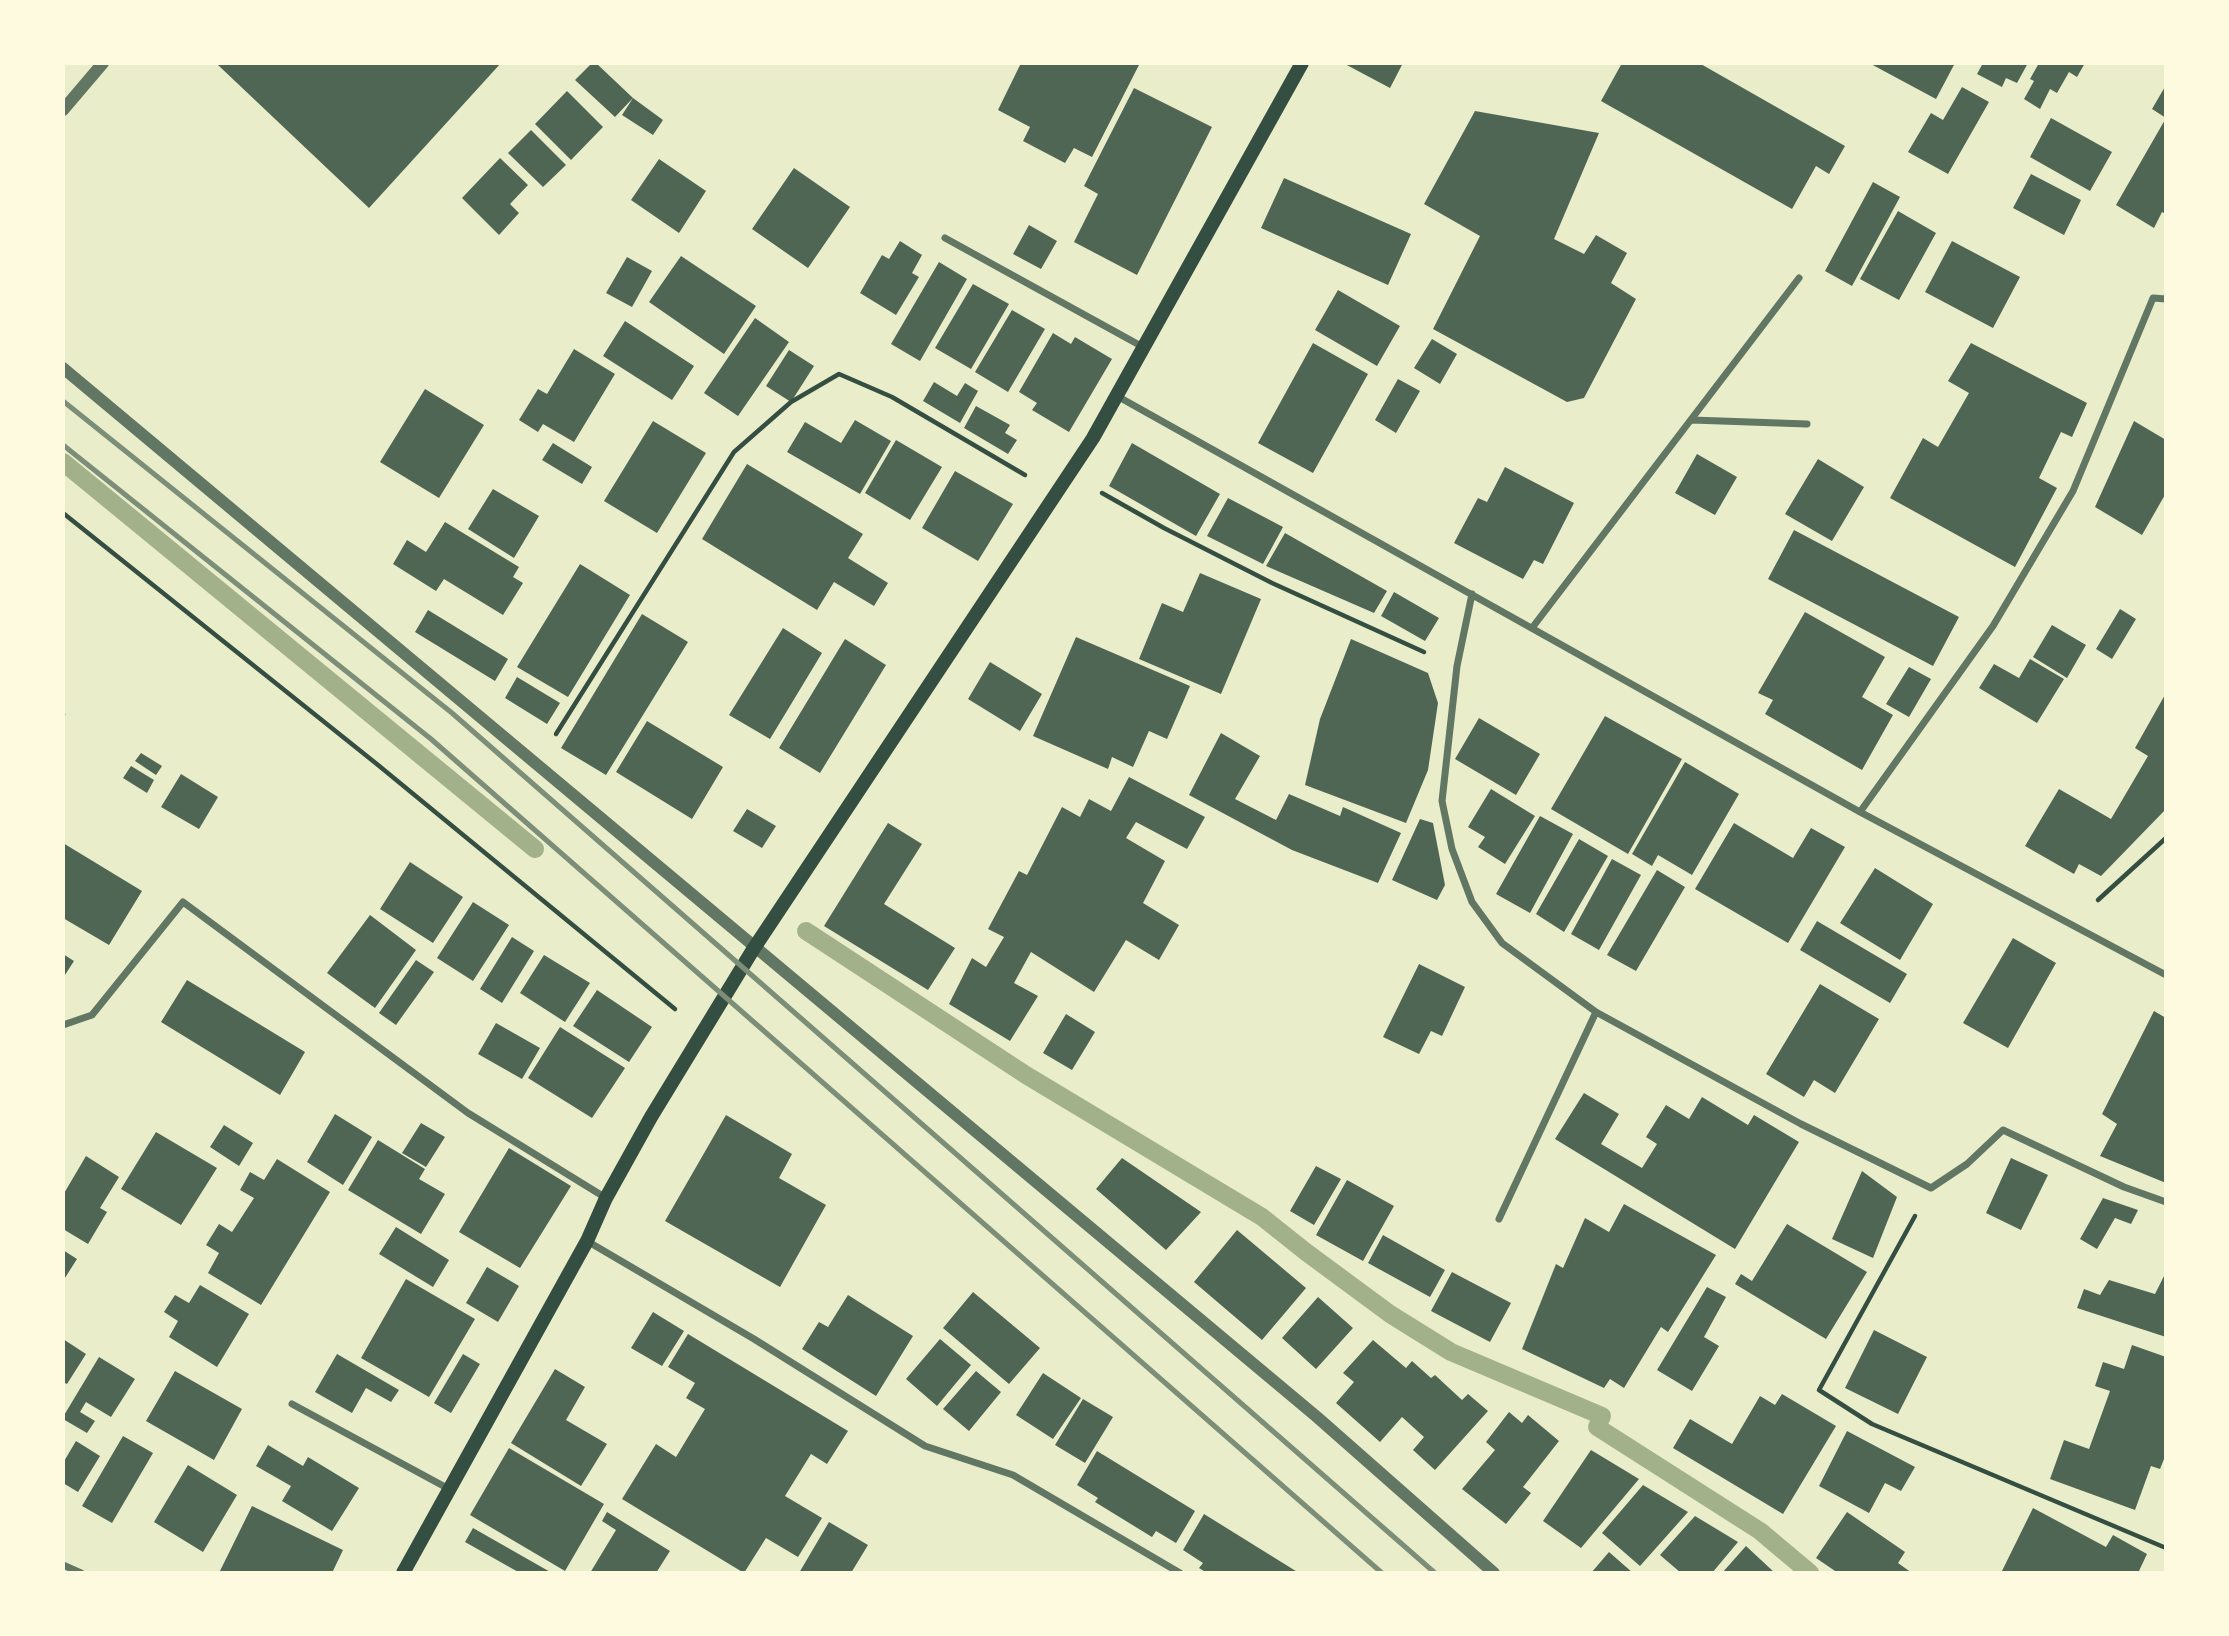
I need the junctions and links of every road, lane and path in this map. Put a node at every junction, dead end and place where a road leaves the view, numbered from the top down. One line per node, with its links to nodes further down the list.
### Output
1 (103, 63): 3 (street)
2 (1302, 63): 7 (main road)
3 (63, 110)
4 (945, 238): 7 (street)
5 (1799, 278): 10 (street)
6 (2166, 299): 19 (street)
7 (1143, 347): 9 (main road)
8 (63, 368): 18 (street)
9 (1116, 395): 12 (main road); 15 (street)
10 (1692, 420): 11 (street); 16 (street)
11 (1807, 424)
12 (1069, 474): 13 (main road); 17 (path)
13 (1056, 493): 18 (path); 22 (main road)
14 (63, 513): 26 (path)
15 (1472, 594): 16 (street); 17 (street)
16 (1532, 628): 19 (street)
17 (1457, 666): 24 (street)
18 (536, 766): 22 (street)
19 (1860, 812): 21 (street)
20 (2166, 838): 21 (path)
21 (2077, 929): 23 (street)
22 (754, 948): 26 (main road); 39 (street)
23 (2166, 975)
24 (1596, 1013): 27 (street); 30 (street)
25 (63, 1025): 28 (street)
26 (702, 1031): 28 (main road)
27 (1931, 1188): 29 (street); 34 (path)
28 (606, 1198): 31 (main road)
29 (2166, 1202)
30 (1499, 1219)
31 (587, 1241): 33 (main road); 38 (street)
32 (292, 1404): 33 (street)
33 (449, 1489): 37 (main road)
34 (2166, 1548)
35 (63, 1566): 36 (street)
36 (81, 1573)
37 (404, 1573)
38 (1180, 1573)
39 (1493, 1573)

